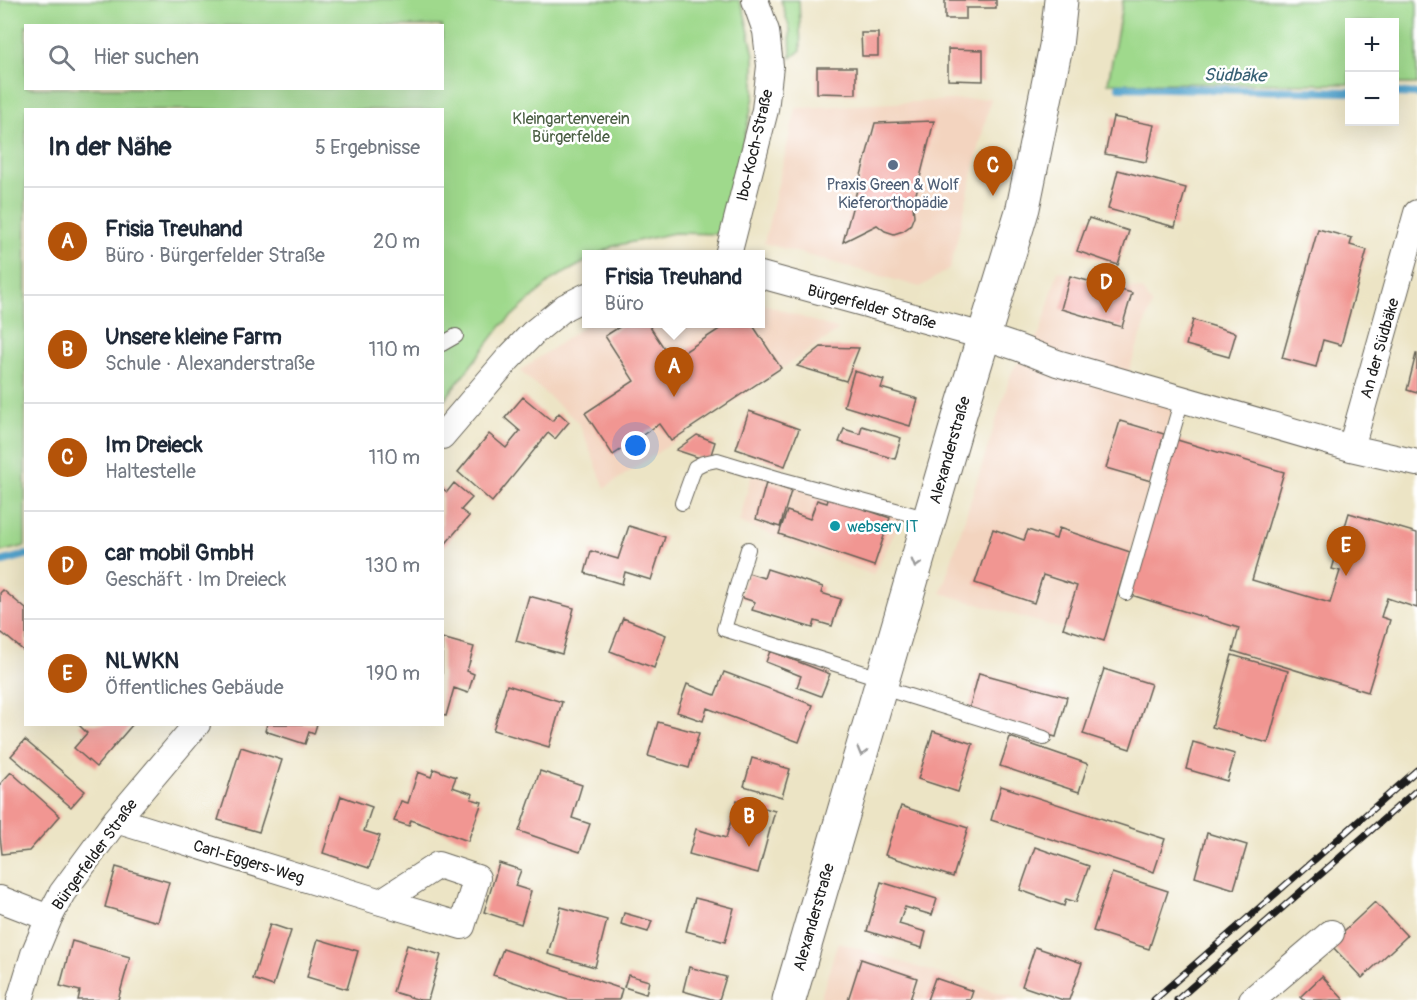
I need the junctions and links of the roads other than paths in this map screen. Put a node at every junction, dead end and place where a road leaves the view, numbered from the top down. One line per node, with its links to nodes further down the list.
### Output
1 (755, 0): 4 (street, Ibo-Koch-Straße)
2 (1061, 0): 8 (main road, Alexanderstraße)
3 (1417, 213): 12 (street, An der Südbäke)
4 (729, 250)
5 (765, 276): 8 (street, Bürgerfelder Straße)
6 (582, 298): 11 (street)
7 (456, 336): 9 (lane)
8 (983, 336): 10 (street, Bürgerfelder Straße); 15 (main road, Alexanderstraße)
9 (444, 343)
10 (1182, 399): 12 (street, Bürgerfelder Straße); 17 (lane)
11 (446, 425)
12 (1351, 448): 13 (street, Bürgerfelder Straße)
13 (1417, 463)
14 (682, 503): 15 (lane)
15 (929, 519): 18 (main road, Alexanderstraße, one-way to 18)
16 (748, 549): 18 (lane)
17 (1126, 593)
18 (881, 683): 20 (lane); 26 (main road, Alexanderstraße, one-way to 26)
19 (195, 726): 21 (street, Bürgerfelder Straße)
20 (1044, 738)
21 (116, 820): 23 (street, Carl-Eggers-Weg); 24 (street, Bürgerfelder Straße)
22 (0, 899): 24 (street)
23 (381, 902)
24 (49, 918): 27 (street, Bürgerfelder Straße)
25 (1331, 933): 28 (street)
26 (793, 985)
27 (20, 1000)
28 (1252, 1000)

